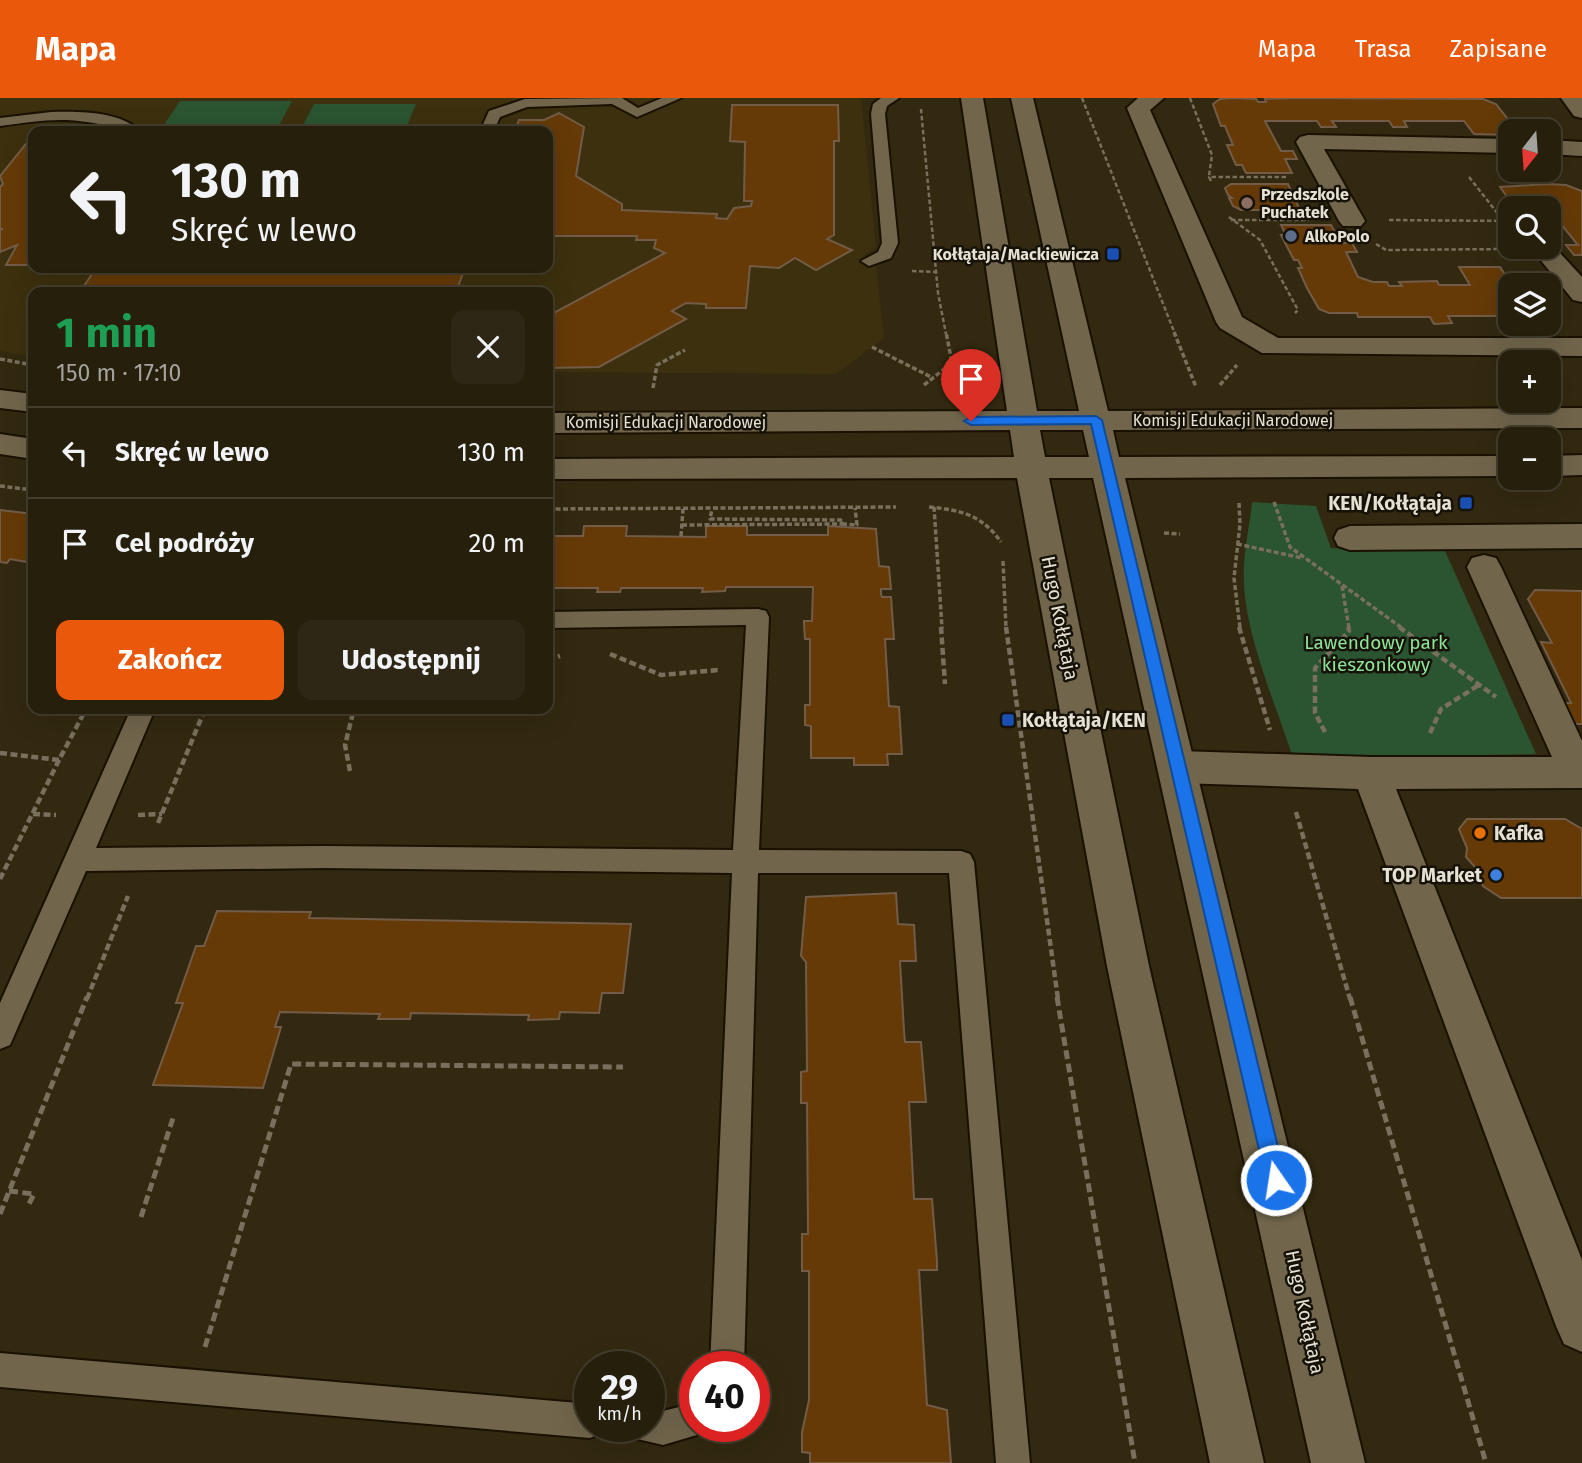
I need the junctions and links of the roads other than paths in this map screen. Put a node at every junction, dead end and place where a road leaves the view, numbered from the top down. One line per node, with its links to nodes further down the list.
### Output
1 (674, 98): 10 (lane)
2 (892, 98): 16 (lane)
3 (972, 98): 22 (street, Hugo Kołłątaja)
4 (1022, 98): 23 (street, Hugo Kołłątaja)
5 (1153, 98): 18 (street)
6 (1572, 98): 7 (street)
7 (1582, 111)
8 (0, 122): 9 (lane)
9 (122, 126)
10 (489, 126)
11 (1498, 146): 14 (street)
12 (1561, 148): 13 (street)
13 (1582, 149)
14 (1352, 221)
15 (1553, 259): 17 (street)
16 (869, 261)
17 (1582, 294)
18 (1582, 347)
19 (0, 399): 20 (street)
20 (28, 402)
21 (1582, 418): 23 (street, Komisji Edukacji Narodowej)
22 (1022, 420): 23 (street, Komisji Edukacji Narodowej); 24 (street, Komisji Edukacji Narodowej); 31 (street, Hugo Kołłątaja)
23 (1096, 420): 28 (street, Hugo Kołłątaja)
24 (553, 423)
25 (0, 444): 26 (street)
26 (28, 448)
27 (1582, 465): 30 (street)
28 (1107, 466): 29 (street); 31 (street); 38 (street, Hugo Kołłątaja)
29 (1498, 466)
30 (1561, 466)
31 (1031, 468): 32 (street); 48 (street, Hugo Kołłątaja)
32 (553, 469)
33 (1582, 536): 34 (street)
34 (1350, 538)
35 (1484, 567): 39 (street)
36 (553, 620): 41 (lane)
37 (141, 714): 40 (lane)
38 (1179, 767): 39 (street); 49 (street, Hugo Kołłątaja)
39 (1364, 773): 43 (street)
40 (78, 860): 41 (lane); 42 (lane)
41 (745, 862): 44 (lane); 47 (lane)
42 (0, 1035)
43 (1582, 1326)
44 (728, 1351)
45 (0, 1370): 46 (lane)
46 (574, 1420)
47 (1013, 1463)
48 (1237, 1463)
49 (1338, 1463)

